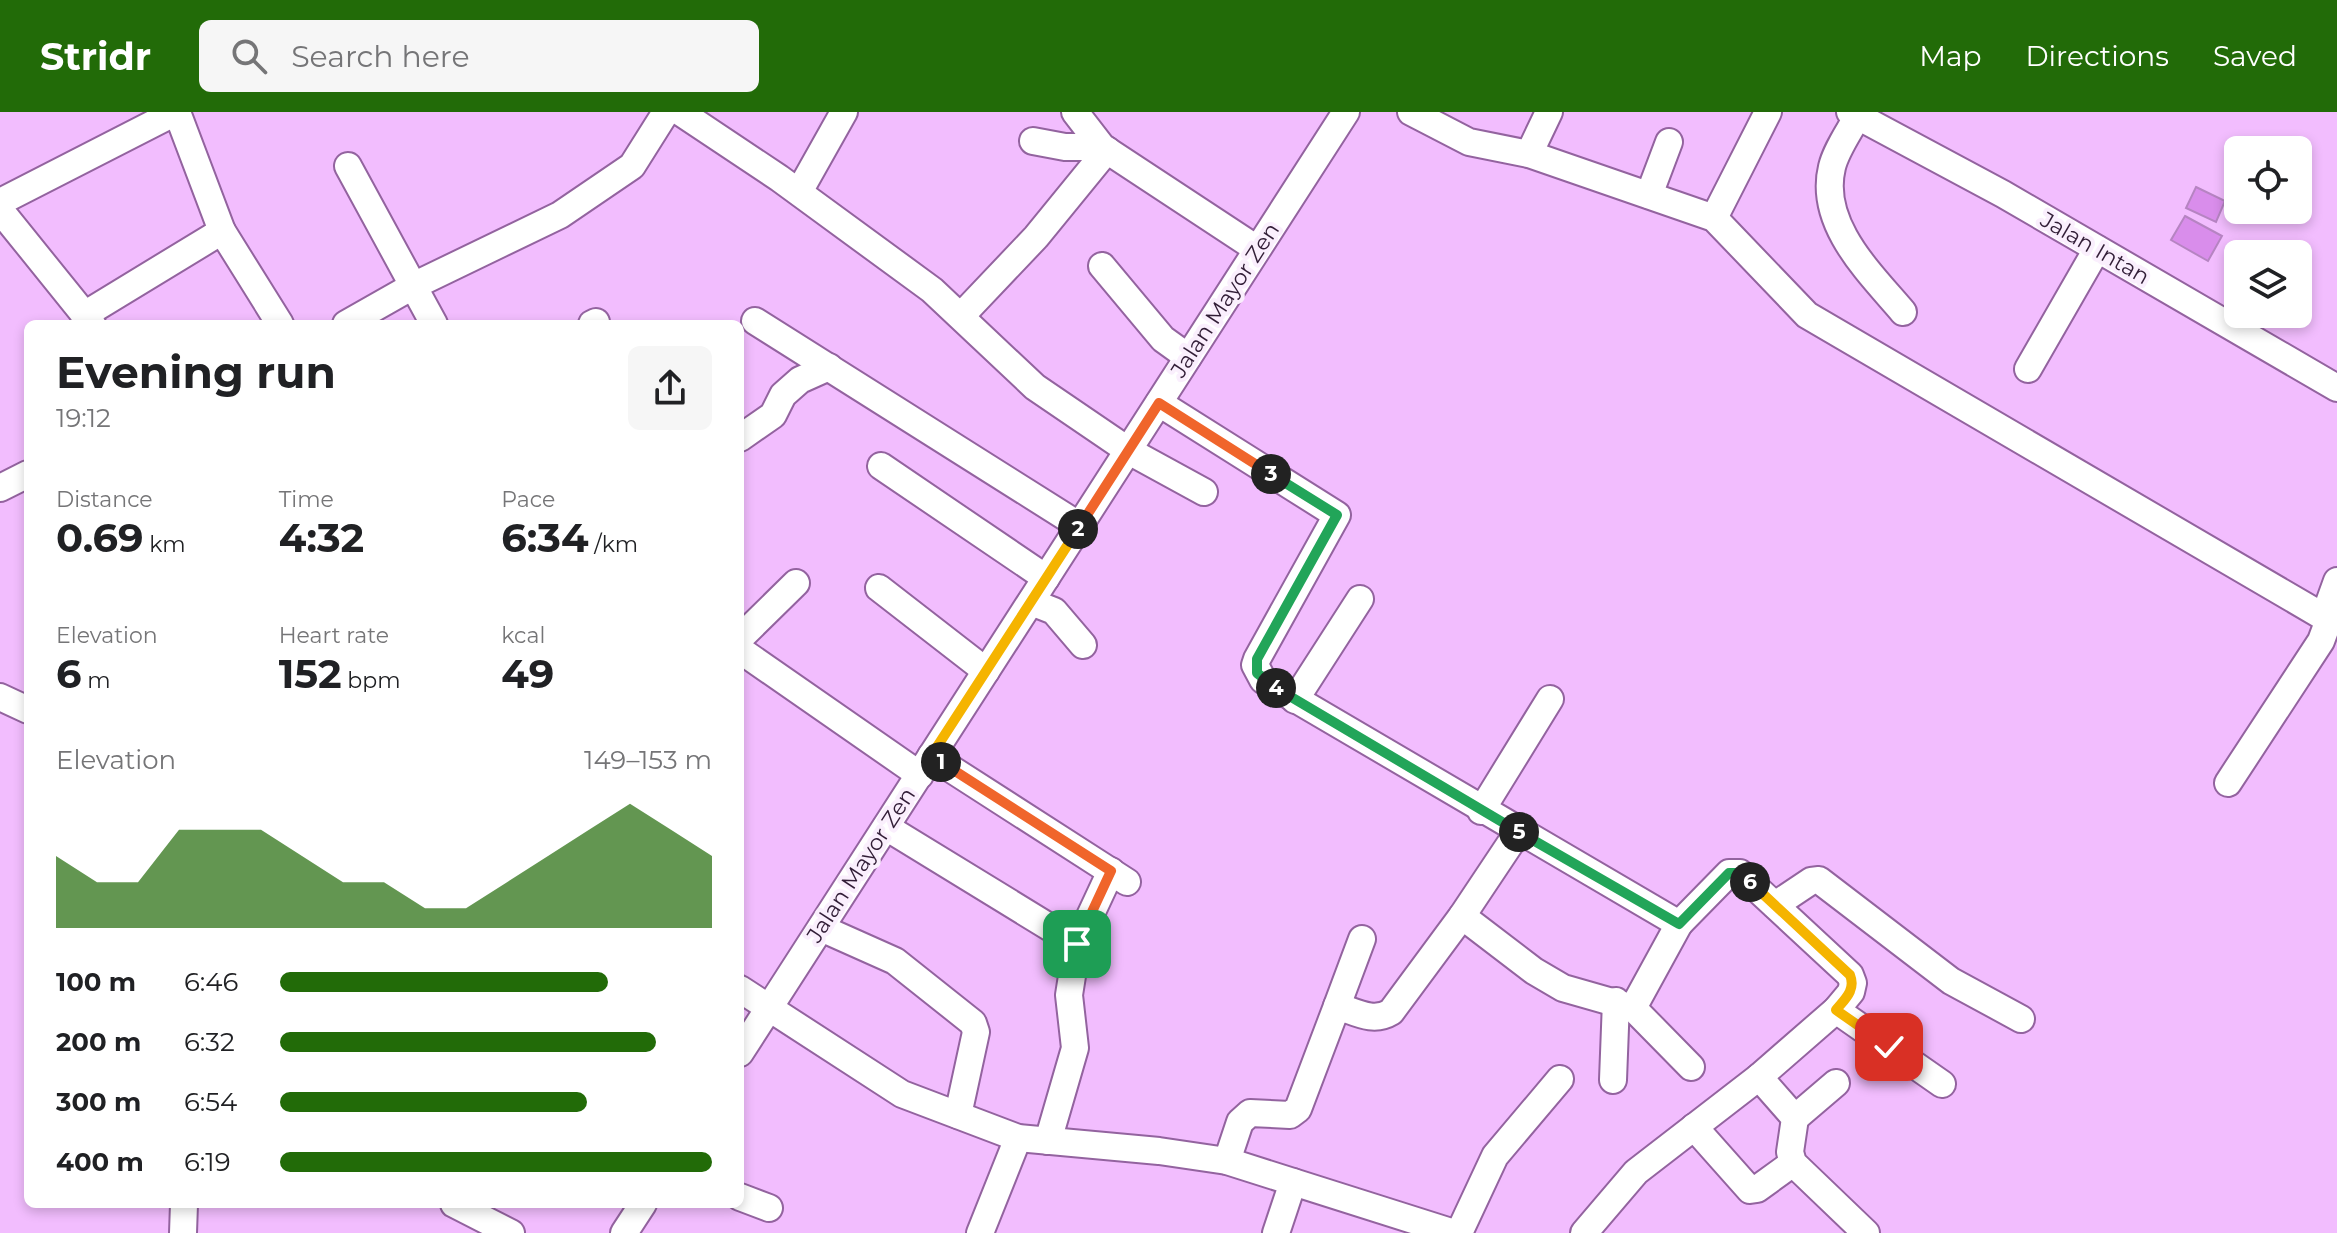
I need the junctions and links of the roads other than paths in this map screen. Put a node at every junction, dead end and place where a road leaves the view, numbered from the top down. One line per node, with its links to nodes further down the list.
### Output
1 (177, 112): 17 (street); 20 (street)
2 (844, 112): 15 (street)
3 (1075, 112): 12 (street)
4 (1346, 112): 21 (street, Jalan Mayor Zen)
5 (1411, 112): 13 (street)
6 (1549, 112): 13 (street)
7 (1768, 112): 19 (street)
8 (682, 114): 15 (street); 24 (street)
9 (1854, 114): 22 (street, Jalan Intan); 25 (street)
10 (1033, 141): 12 (street)
11 (1669, 142): 16 (street)
12 (1105, 148): 21 (street); 26 (street)
13 (1529, 154): 16 (street)
14 (348, 166): 24 (street)
15 (799, 192): 26 (street)
16 (1649, 195): 19 (street)
17 (0, 202)
18 (0, 210): 27 (street)
19 (1714, 218): 50 (street)
20 (222, 231): 27 (street); 28 (street)
21 (1257, 249): 32 (street, Jalan Mayor Zen)
22 (2097, 249): 34 (street); 35 (street, Jalan Intan)
23 (1102, 266): 32 (street)
24 (413, 286): 29 (street); 30 (street)
25 (1903, 312)
26 (961, 316): 38 (street)
27 (88, 319)
28 (278, 320)
29 (353, 320)
30 (432, 320)
31 (755, 321): 33 (street)
32 (1188, 357): 36 (street, Jalan Mayor Zen)
33 (829, 367): 37 (street); 43 (street)
34 (2028, 369)
35 (2337, 388)
36 (1159, 403): 38 (street, Jalan Mayor Zen); 57 (street)
37 (744, 435)
38 (1129, 451): 42 (street); 43 (street, Jalan Mayor Zen)
39 (881, 466): 44 (street)
40 (24, 476): 41 (street)
41 (0, 488)
42 (1204, 492)
43 (1080, 526): 44 (street, Jalan Mayor Zen)
44 (1046, 578): 49 (street, Jalan Mayor Zen)
45 (2337, 581): 50 (street)
46 (796, 583): 51 (street)
47 (879, 588): 54 (street)
48 (1360, 599): 57 (street)
49 (1031, 602): 52 (street); 54 (street, Jalan Mayor Zen)
50 (2324, 617): 60 (street)
51 (744, 634)
52 (1083, 645)
53 (744, 652): 59 (street)
54 (986, 671): 59 (street, Jalan Mayor Zen)
55 (0, 697): 58 (street)
56 (1550, 699): 61 (street)
57 (1295, 700): 61 (street)
58 (24, 708)
59 (926, 765): 62 (street, Jalan Mayor Zen); 69 (street)
60 (2228, 783)
61 (1481, 811): 63 (street)
62 (886, 827): 67 (street, Jalan Mayor Zen); 69 (street)
63 (1518, 832): 65 (street); 66 (street)
64 (1775, 905): 66 (street); 74 (street); 75 (street)
65 (1462, 916): 71 (street); 72 (street)
66 (1679, 924): 71 (street)
67 (821, 928): 73 (street, Jalan Mayor Zen); 83 (street)
68 (1362, 939): 72 (street)
69 (1077, 944): 87 (street)
70 (744, 991): 73 (street)
71 (1624, 1005): 77 (street); 80 (street)
72 (1337, 1006): 88 (street)
73 (770, 1007): 76 (street, Jalan Mayor Zen); 83 (street)
74 (1836, 1010): 78 (street); 82 (street)
75 (2021, 1019)
76 (744, 1047)
77 (1691, 1067)
78 (1759, 1077): 84 (street); 85 (street)
79 (1560, 1079): 101 (street)
80 (1613, 1080)
81 (1836, 1083): 84 (street)
82 (1942, 1084)
83 (958, 1115): 86 (street)
84 (1795, 1118): 89 (street)
85 (1694, 1127): 89 (street); 102 (street)
86 (1018, 1138): 87 (street); 99 (street)
87 (1048, 1141): 88 (street)
88 (1227, 1161): 90 (street)
89 (1793, 1163): 103 (street)
90 (1293, 1182): 100 (street); 101 (street)
91 (744, 1199): 95 (street)
92 (184, 1208): 97 (street)
93 (462, 1208): 98 (street)
94 (641, 1208): 96 (street)
95 (769, 1208)
96 (630, 1232)
97 (183, 1233)
98 (511, 1233)
99 (980, 1233)
100 (1276, 1233)
101 (1456, 1233)
102 (1584, 1233)
103 (1866, 1233)

